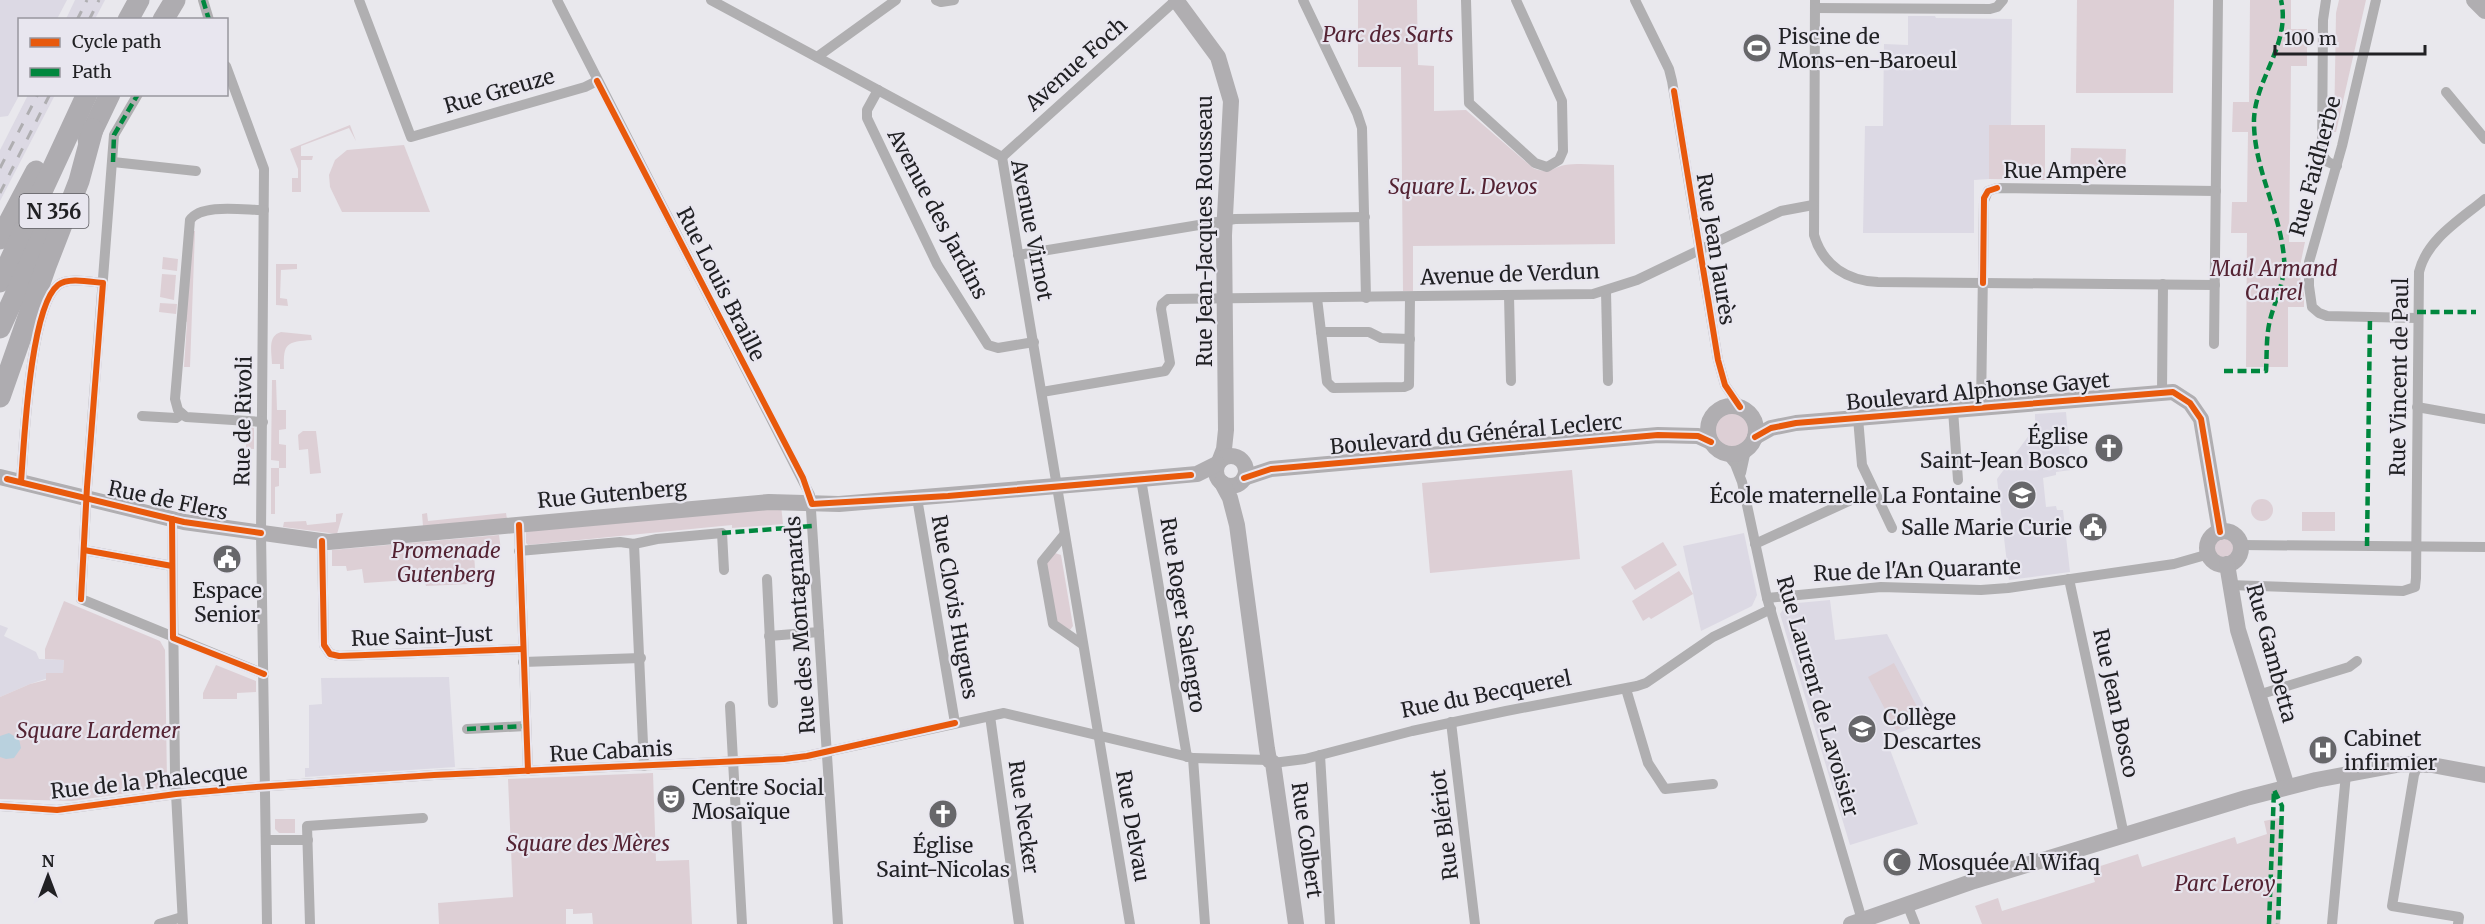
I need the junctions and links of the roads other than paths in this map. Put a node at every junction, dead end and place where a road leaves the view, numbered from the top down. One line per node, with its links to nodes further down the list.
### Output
1 (127, 0): 24 (highway)
2 (139, 0): 25 (highway)
3 (162, 0): 26 (highway)
4 (175, 0): 27 (highway)
5 (203, 0): 28 (street)
6 (358, 0): 31 (street, Rue Greuze)
7 (557, 0): 31 (street, Rue Louis Braille)
8 (896, 0): 29 (street)
9 (936, 0): 10 (street)
10 (954, 0)
11 (1176, 0): 40 (street, Avenue Foch); 49 (street, Rue Jean-Jacques Rousseau)
12 (1303, 0): 48 (street)
13 (1467, 0): 14 (street)
14 (1516, 0)
15 (1635, 0): 51 (street, Rue Jean Jaurès)
16 (2003, 0): 22 (street)
17 (2218, 0): 44 (street)
18 (2326, 0): 42 (street)
19 (2376, 0): 42 (street, Rue Faidherbe)
20 (2474, 0): 23 (street)
21 (714, 1): 29 (street, Avenue Virnot)
22 (1815, 4): 46 (street)
23 (2485, 11)
24 (118, 18)
25 (129, 18)
26 (151, 18)
27 (164, 18)
28 (208, 18)
29 (817, 57): 32 (street, Avenue Virnot)
30 (228, 71): 47 (street, Rue de Rivoli)
31 (597, 81): 102 (street, Rue Louis Braille)
32 (878, 90): 40 (street, Avenue Virnot); 68 (street, Avenue des Jardins)
33 (2446, 92): 39 (street)
34 (83, 96): 50 (highway)
35 (84, 96): 53 (highway, N 356)
36 (109, 96): 38 (highway, N 356)
37 (137, 96): 41 (street)
38 (93, 129): 65 (highway, N 356); 74 (highway)
39 (2485, 139)
40 (1002, 157): 52 (street, Avenue Virnot)
41 (113, 162): 43 (street); 54 (street)
42 (2337, 166): 64 (street, Rue Faidherbe)
43 (196, 171)
44 (2216, 191): 55 (street, Rue Ampère); 57 (street)
45 (2485, 199): 64 (street, Rue Vincent de Paul)
46 (1814, 205): 51 (street, Avenue de Verdun); 55 (street)
47 (264, 210): 80 (street); 85 (street, Rue de Rivoli)
48 (1365, 217): 49 (street); 62 (street)
49 (1225, 220): 52 (street); 63 (street, Rue Jean-Jacques Rousseau)
50 (0, 239)
51 (1699, 250): 58 (street, Avenue de Verdun); 79 (street, Rue Jean Jaurès)
52 (1018, 255): 68 (street, Avenue Virnot)
53 (0, 282)
54 (103, 282): 96 (street); 101 (street)
55 (1983, 283): 56 (street); 77 (street, Rue Ampère)
56 (2163, 284): 57 (street); 73 (street)
57 (2215, 285): 69 (street)
58 (1606, 291): 59 (street, Avenue de Verdun); 71 (street)
59 (1509, 296): 60 (street, Avenue de Verdun); 70 (street)
60 (1410, 297): 62 (street, Avenue de Verdun); 67 (street)
61 (1317, 298): 62 (street, Avenue de Verdun); 63 (street, Avenue de Verdun); 66 (street)
62 (1366, 298)
63 (1225, 299): 72 (street, Avenue de Verdun); 75 (street, Rue Jean-Jacques Rousseau)
64 (2417, 318): 76 (street, Rue Vincent de Paul)
65 (0, 328)
66 (1321, 332): 67 (street); 67 (street)
67 (1410, 339)
68 (1034, 342): 72 (street, Avenue Virnot)
69 (2214, 344)
70 (1511, 381)
71 (1608, 381)
72 (1042, 392): 98 (street, Avenue Virnot)
73 (2162, 392): 77 (street, Boulevard Alphonse Gayet); 108 (street)
74 (0, 397)
75 (1226, 405): 91 (street, Rue Jean-Jacques Rousseau); 92 (street, Rue Jean-Jacques Rousseau)
76 (2416, 407): 84 (street); 114 (street, Rue Vincent de Paul)
77 (1981, 408): 78 (street, Boulevard Alphonse Gayet)
78 (1953, 410): 83 (street, Boulevard Alphonse Gayet); 95 (street)
79 (1745, 411): 81 (street); 86 (street, Boulevard Alphonse Gayet); 89 (street)
80 (182, 414): 82 (street); 85 (street)
81 (1715, 414): 87 (street, Boulevard du Général Leclerc); 88 (street)
82 (142, 416)
83 (1858, 418): 86 (street, Boulevard Alphonse Gayet); 99 (street)
84 (2485, 419)
85 (263, 422): 107 (street, Rue de Rivoli)
86 (1796, 423): 89 (street, Boulevard Alphonse Gayet)
87 (1658, 435): 88 (street, Boulevard du Général Leclerc); 91 (street, Boulevard du Général Leclerc)
88 (1712, 442): 90 (street)
89 (1750, 443): 90 (street); 97 (street, Rue Laurent de Lavoisier)
90 (1726, 453): 97 (street, Rue Laurent de Lavoisier)
91 (1242, 470): 92 (street); 92 (street); 105 (street, Rue Jean-Jacques Rousseau)
92 (1219, 472): 94 (street); 105 (street, Rue Jean-Jacques Rousseau)
93 (0, 477): 96 (street, Rue de Flers)
94 (1141, 479): 98 (street); 148 (street, Rue Roger Salengro)
95 (1958, 480)
96 (21, 482): 101 (street, Rue de Flers)
97 (1742, 482): 112 (street, Rue Laurent de Lavoisier)
98 (1056, 486): 100 (street, Rue Gutenberg); 109 (street, Avenue Virnot)
99 (1873, 490): 106 (street); 112 (street)
100 (917, 498): 102 (street, Rue Gutenberg); 142 (street, Rue Clovis Hugues)
101 (87, 499): 103 (street, Rue de Flers); 116 (street)
102 (812, 504): 104 (street, Rue Gutenberg); 126 (street, Rue des Montagnards)
103 (172, 519): 107 (street, Rue de Flers); 120 (street)
104 (519, 525): 110 (street, Rue Gutenberg); 117 (street)
105 (1237, 525): 149 (street, Rue Jean-Jacques Rousseau)
106 (1892, 528)
107 (261, 532): 110 (street, Rue Gutenberg); 134 (street, Rue de Rivoli)
108 (2220, 532): 113 (street); 118 (street)
109 (1064, 535): 129 (street, Avenue Virnot); 129 (street)
110 (322, 541): 130 (street, Rue Saint-Just)
111 (634, 544): 117 (street); 121 (street); 131 (street)
112 (1755, 544): 125 (street, Rue Laurent de Lavoisier)
113 (2241, 545): 114 (street); 119 (street)
114 (2417, 547): 115 (street); 124 (street, Rue Vincent de Paul)
115 (2485, 548)
116 (84, 550): 120 (street); 128 (street)
117 (519, 551): 130 (street)
118 (2209, 554): 119 (street); 123 (street, Rue de l'An Quarante)
119 (2227, 564): 124 (street, Rue Gambetta)
120 (172, 566): 128 (street)
121 (724, 570)
122 (767, 579): 127 (street)
123 (2069, 579): 125 (street, Rue de l'An Quarante); 162 (street, Rue Jean Bosco)
124 (2229, 585): 136 (street, Rue Gambetta)
125 (1769, 603): 135 (street, Rue du Becquerel); 168 (street, Rue Laurent de Lavoisier)
126 (819, 632): 127 (street); 146 (street, Rue des Montagnards)
127 (769, 636): 137 (street)
128 (173, 638): 134 (street); 159 (street)
129 (1082, 644): 145 (street, Rue Delvau)
130 (523, 649): 133 (street)
131 (641, 658): 133 (street); 152 (street)
132 (2357, 661): 136 (street)
133 (523, 662): 143 (street)
134 (264, 674): 157 (street, Rue de Rivoli)
135 (1626, 689): 141 (street, Rue du Becquerel); 156 (street)
136 (2258, 695): 158 (street, Rue Gambetta)
137 (773, 703)
138 (730, 706): 150 (street)
139 (1004, 713): 140 (street, Rue Cabanis); 145 (street, Rue du Becquerel)
140 (990, 716): 142 (street, Rue Cabanis); 174 (street, Rue Necker)
141 (1451, 722): 147 (street, Rue du Becquerel); 179 (street, Rue Blériot)
142 (955, 723): 146 (street, Rue Cabanis)
143 (526, 726): 144 (street); 153 (street)
144 (467, 729)
145 (1098, 735): 148 (street, Rue du Becquerel); 175 (street, Rue Delvau)
146 (827, 751): 150 (street, Rue Cabanis); 173 (street, Rue des Montagnards)
147 (1320, 755): 149 (street, Rue du Becquerel); 178 (street)
148 (1190, 758): 149 (street, Rue du Becquerel); 176 (street, Rue Roger Salengro)
149 (1271, 761): 177 (street, Rue Colbert)
150 (733, 762): 152 (street, Rue Cabanis); 172 (street)
151 (2418, 765): 154 (street); 155 (street); 167 (street)
152 (644, 766): 153 (street, Rue Cabanis)
153 (528, 771): 157 (street, Rue Cabanis)
154 (2346, 774): 158 (street); 181 (street)
155 (2485, 776)
156 (1713, 784)
157 (266, 787): 159 (street, Rue de la Phalecque); 163 (street, Rue de Rivoli)
158 (2287, 787): 162 (street)
159 (176, 794): 160 (street, Rue de la Phalecque); 166 (street)
160 (0, 806)
161 (423, 818): 164 (street)
162 (2124, 835): 165 (street)
163 (266, 840): 164 (street); 170 (street, Rue de Rivoli)
164 (308, 840): 171 (street)
165 (1907, 904): 168 (street); 180 (street)
166 (182, 921): 169 (street)
167 (2458, 921)
168 (1857, 922)
169 (159, 924)
170 (267, 924)
171 (310, 924)
172 (742, 924)
173 (837, 924)
174 (1019, 924)
175 (1130, 924)
176 (1205, 924)
177 (1296, 924)
178 (1330, 924)
179 (1475, 924)
180 (1914, 924)
181 (2332, 924)

